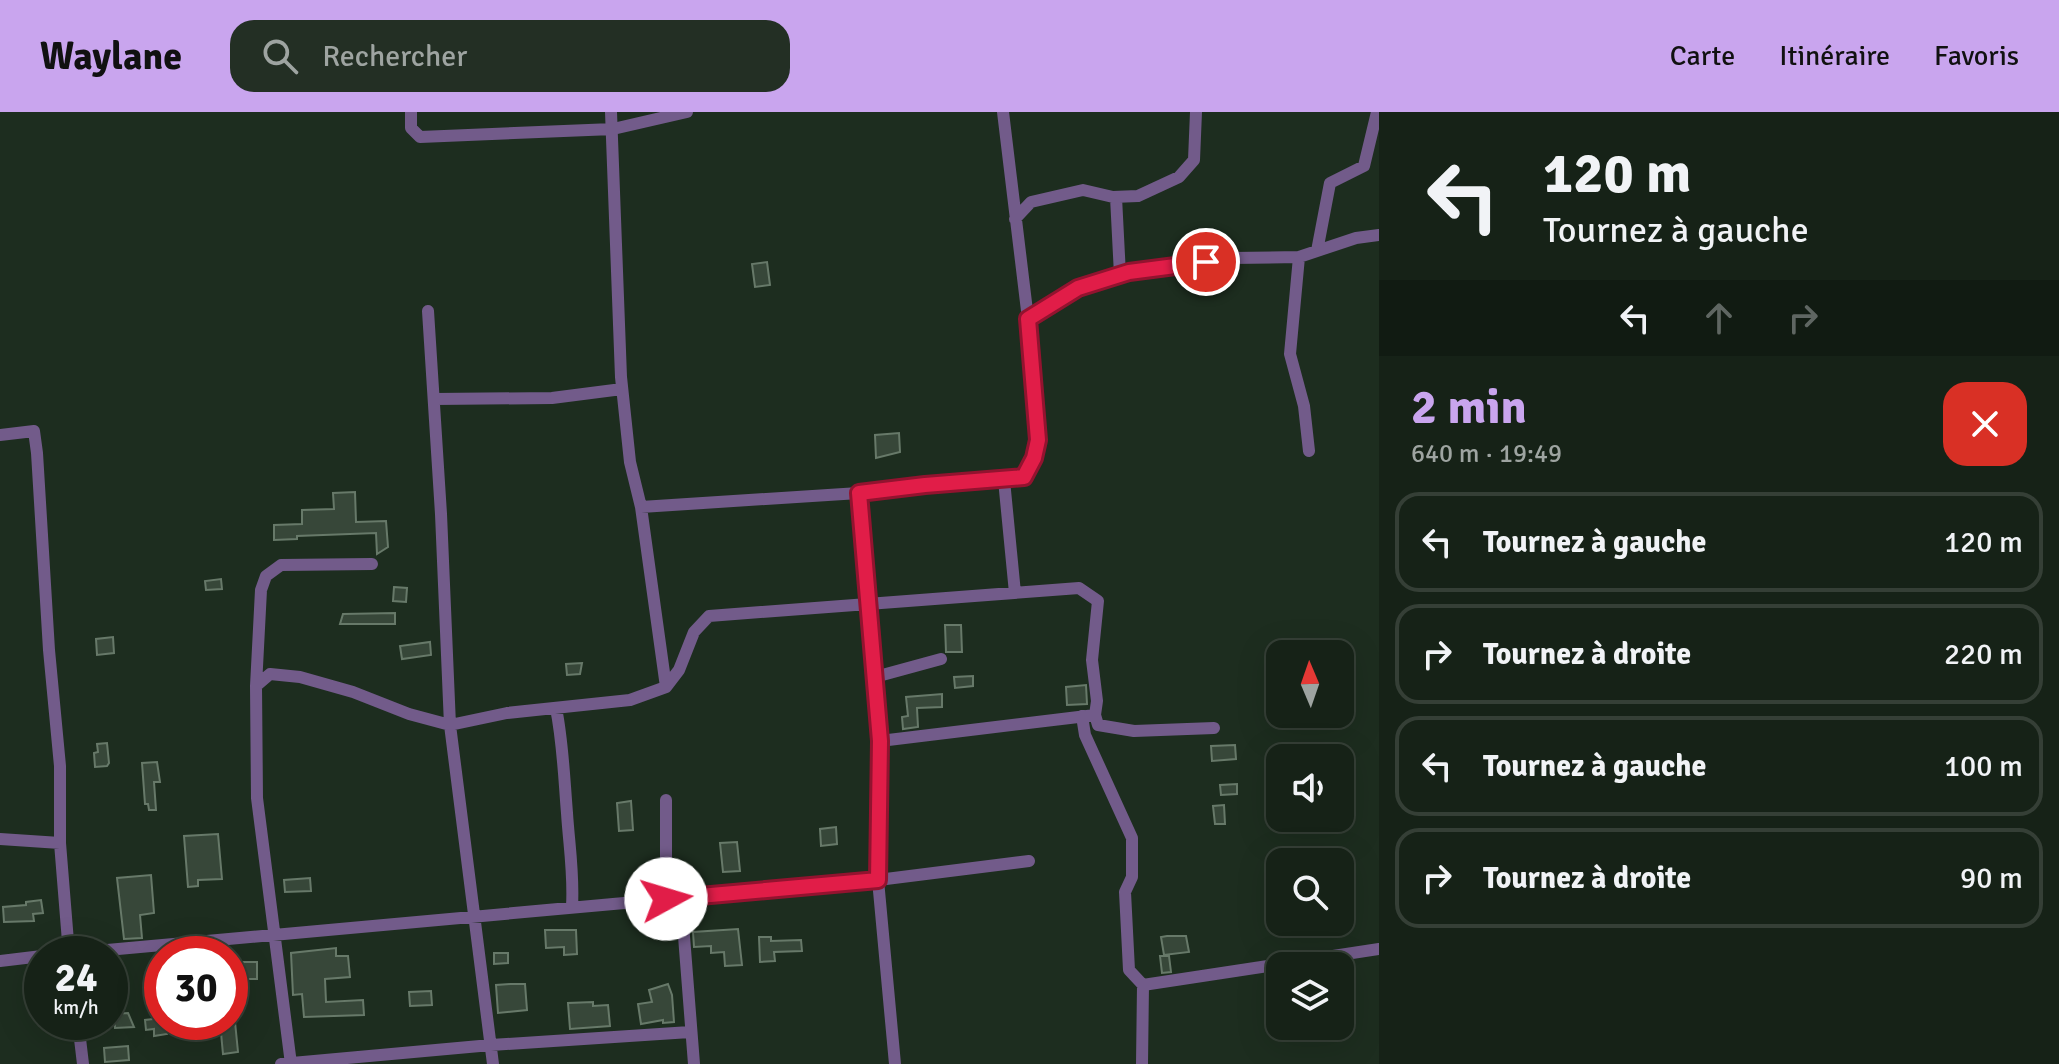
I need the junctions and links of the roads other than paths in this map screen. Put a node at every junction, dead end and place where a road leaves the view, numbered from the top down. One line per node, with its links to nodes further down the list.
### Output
1 (411, 112): 7 (street)
2 (611, 112): 7 (street)
3 (687, 112): 7 (street)
4 (1003, 112): 9 (street)
5 (1196, 112): 8 (street)
6 (1377, 112): 11 (street)
7 (613, 129): 16 (street)
8 (1116, 197): 9 (street); 13 (street)
9 (1015, 219): 15 (street)
10 (1379, 235): 11 (street)
11 (1317, 251): 12 (street)
12 (1299, 257): 13 (street); 19 (street)
13 (1120, 275): 15 (street)
14 (428, 311): 17 (street)
15 (1028, 319): 20 (street)
16 (622, 389): 17 (street); 22 (street)
17 (435, 399): 32 (street)
18 (0, 435): 37 (street)
19 (1309, 451)
20 (1004, 480): 21 (street); 24 (street)
21 (859, 493): 22 (street); 25 (street)
22 (641, 507): 29 (street)
23 (372, 564): 28 (street)
24 (1015, 593): 25 (street); 31 (street)
25 (870, 605): 27 (street); 29 (street)
26 (941, 659): 27 (street)
27 (875, 677): 34 (street)
28 (256, 686): 32 (street); 44 (street)
29 (666, 687): 30 (street)
30 (556, 708): 32 (street); 42 (street)
31 (1088, 716): 33 (street); 34 (street); 50 (street)
32 (450, 725): 43 (street)
33 (1214, 728)
34 (880, 741): 39 (street)
35 (666, 800): 41 (street)
36 (0, 839): 37 (street)
37 (60, 843): 45 (street)
38 (1029, 861): 39 (street)
39 (878, 880): 40 (street); 59 (street)
40 (681, 898): 41 (street); 51 (street)
41 (666, 899): 42 (street)
42 (572, 906): 43 (street)
43 (474, 916): 44 (street); 53 (street)
44 (276, 935): 46 (street); 56 (street)
45 (68, 936)
46 (128, 949)
47 (1379, 949): 50 (street)
48 (24, 958): 49 (street)
49 (0, 961)
50 (1143, 985): 60 (street)
51 (690, 1032): 53 (street); 58 (street)
52 (80, 1040): 54 (street)
53 (491, 1045): 56 (street); 57 (street)
54 (83, 1064)
55 (281, 1064): 56 (street)
56 (291, 1064)
57 (493, 1064)
58 (694, 1064)
59 (895, 1064)
60 (1142, 1064)

